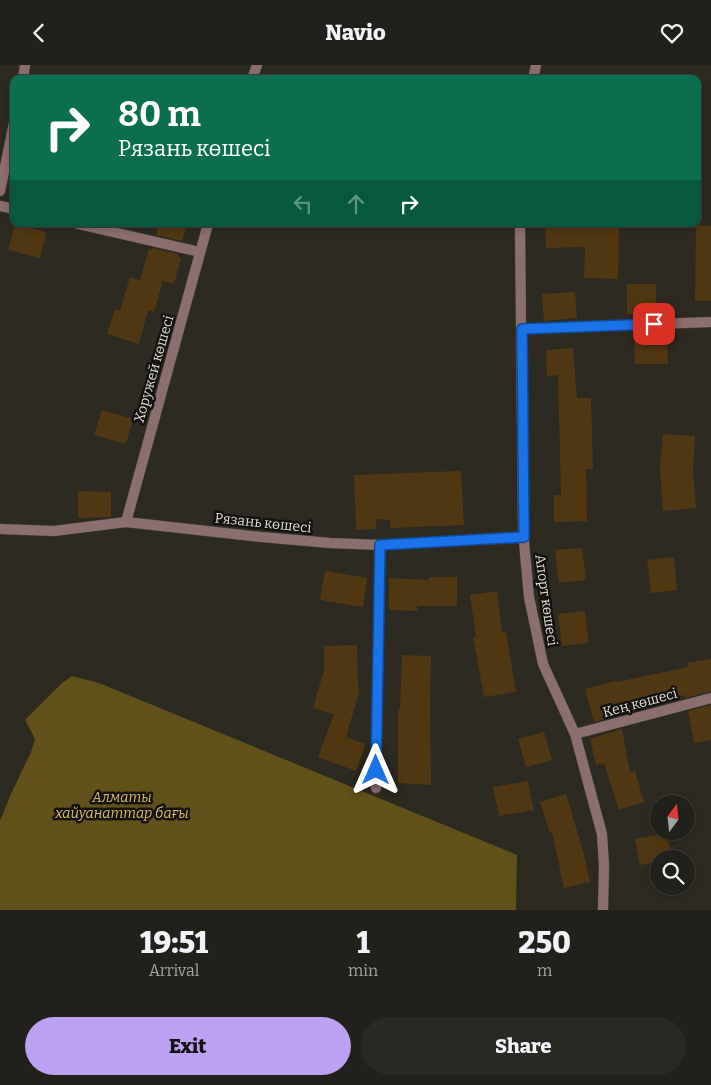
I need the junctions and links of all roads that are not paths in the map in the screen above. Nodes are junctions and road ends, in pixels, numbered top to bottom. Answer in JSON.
{"nodes":[{"id":1,"x":10,"y":142,"type":"edge"},
{"id":2,"x":0,"y":191,"type":"edge"},
{"id":3,"x":91,"y":227,"type":"edge"},
{"id":4,"x":207,"y":227,"type":"edge"},
{"id":5,"x":520,"y":227,"type":"edge"},
{"id":6,"x":200,"y":252,"type":"junction"},
{"id":7,"x":711,"y":322,"type":"edge"},
{"id":8,"x":522,"y":329,"type":"junction"},
{"id":9,"x":126,"y":521,"type":"junction"},
{"id":10,"x":0,"y":529,"type":"edge"},
{"id":11,"x":524,"y":537,"type":"junction"},
{"id":12,"x":380,"y":545,"type":"junction"},
{"id":13,"x":711,"y":698,"type":"edge"},
{"id":14,"x":575,"y":734,"type":"junction"},
{"id":15,"x":376,"y":788,"type":"dead end"},
{"id":16,"x":603,"y":910,"type":"edge"}],
"edges":[{"from":1,"to":2,"type":"street"},
{"from":3,"to":6,"type":"street"},
{"from":4,"to":6,"type":"street","name":"Хоружей көшесі"},
{"from":5,"to":8,"type":"street","name":"Апорт көшесі"},
{"from":6,"to":9,"type":"street","name":"Хоружей көшесі"},
{"from":7,"to":8,"type":"street"},
{"from":8,"to":11,"type":"street","name":"Апорт көшесі"},
{"from":9,"to":10,"type":"street","name":"Рязань көшесі"},
{"from":9,"to":12,"type":"street","name":"Рязань көшесі"},
{"from":11,"to":12,"type":"street","name":"Рязань көшесі"},
{"from":11,"to":14,"type":"street","name":"Апорт көшесі"},
{"from":12,"to":15,"type":"street"},
{"from":13,"to":14,"type":"street","name":"Кең көшесі"},
{"from":14,"to":16,"type":"street","name":"Апорт көшесі"}]}
